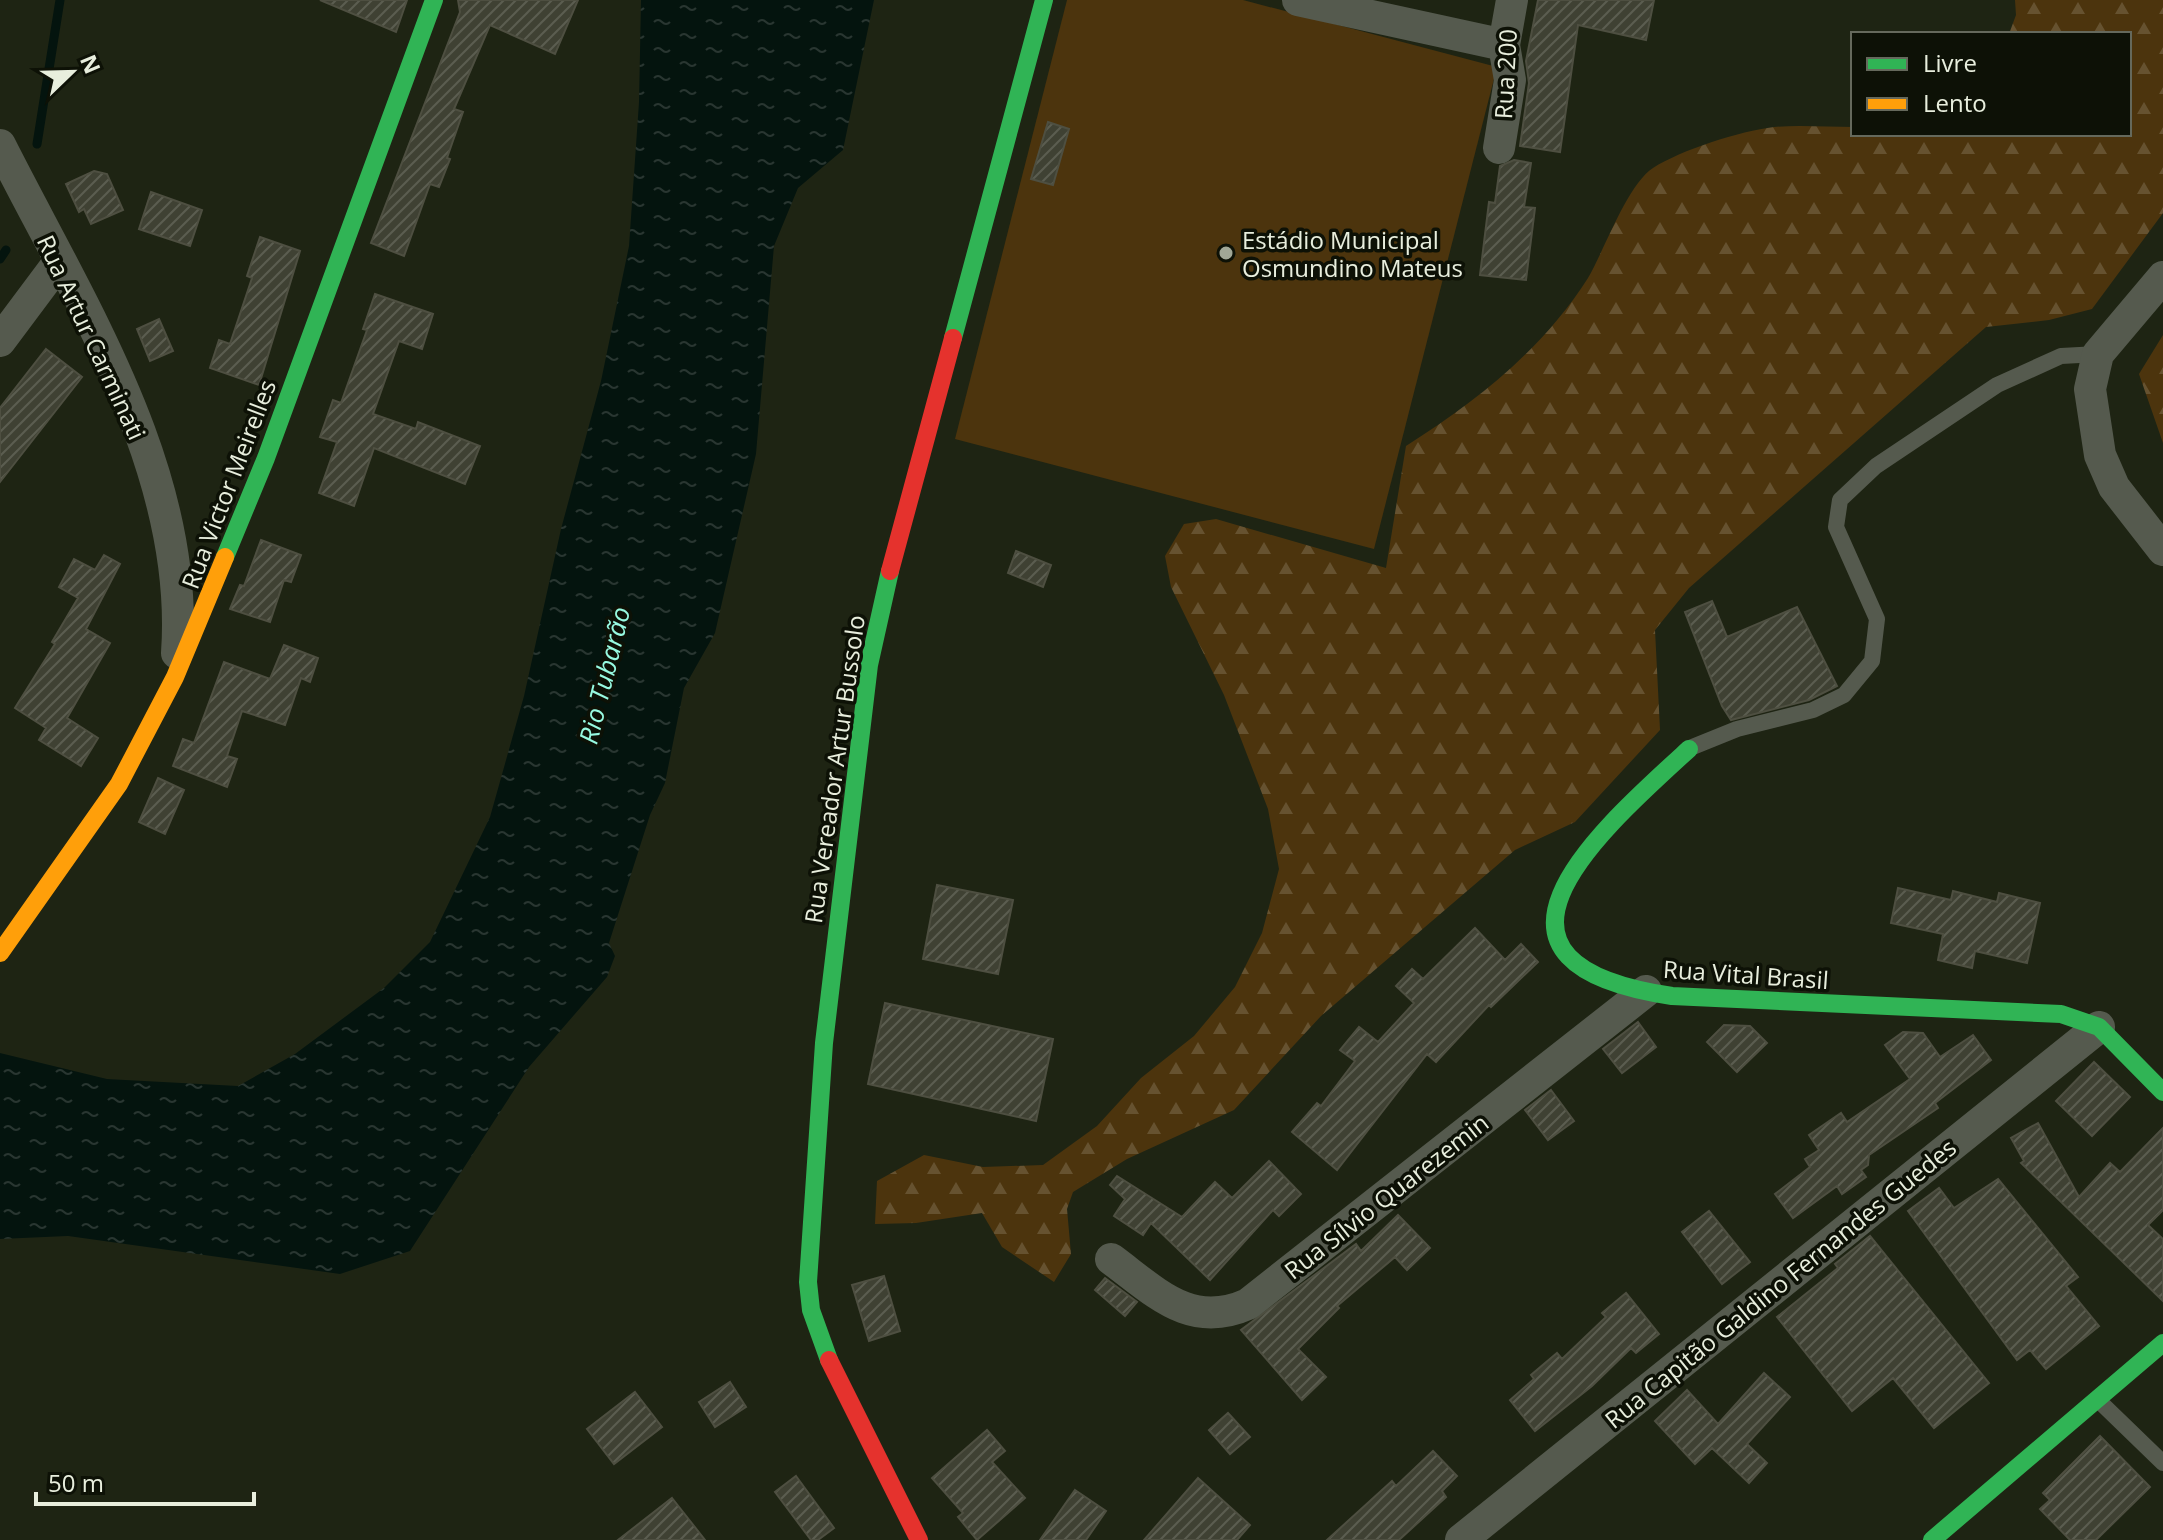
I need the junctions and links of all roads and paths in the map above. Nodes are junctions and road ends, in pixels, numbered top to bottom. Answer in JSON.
{"nodes":[{"id":1,"x":434,"y":0,"type":"edge"},
{"id":2,"x":1044,"y":0,"type":"edge"},
{"id":3,"x":1298,"y":0,"type":"edge"},
{"id":4,"x":1512,"y":0,"type":"edge"},
{"id":5,"x":1504,"y":45,"type":"junction"},
{"id":6,"x":0,"y":145,"type":"edge"},
{"id":7,"x":1499,"y":148,"type":"dead end"},
{"id":8,"x":59,"y":262,"type":"junction"},
{"id":9,"x":2163,"y":277,"type":"edge"},
{"id":10,"x":0,"y":341,"type":"edge"},
{"id":11,"x":2098,"y":354,"type":"junction"},
{"id":12,"x":2163,"y":550,"type":"edge"},
{"id":13,"x":175,"y":677,"type":"junction"},
{"id":14,"x":1689,"y":749,"type":"joint"},
{"id":15,"x":0,"y":953,"type":"edge"},
{"id":16,"x":1646,"y":991,"type":"junction"},
{"id":17,"x":2099,"y":1027,"type":"junction"},
{"id":18,"x":2163,"y":1092,"type":"edge"},
{"id":19,"x":1111,"y":1259,"type":"dead end"},
{"id":20,"x":2163,"y":1343,"type":"edge"},
{"id":21,"x":2097,"y":1399,"type":"junction"},
{"id":22,"x":2163,"y":1463,"type":"edge"},
{"id":23,"x":919,"y":1540,"type":"edge"},
{"id":24,"x":1461,"y":1540,"type":"edge"},
{"id":25,"x":1932,"y":1540,"type":"edge"}],
"edges":[{"from":1,"to":13,"type":"street","name":"Rua Victor Meirelles"},
{"from":2,"to":23,"type":"street","name":"Rua Vereador Artur Bussolo"},
{"from":3,"to":5,"type":"street"},
{"from":4,"to":5,"type":"street","name":"Rua 200"},
{"from":5,"to":7,"type":"street","name":"Rua 200"},
{"from":6,"to":8,"type":"street","name":"Rua Artur Carminati"},
{"from":8,"to":10,"type":"street"},
{"from":8,"to":13,"type":"street","name":"Rua Artur Carminati"},
{"from":9,"to":11,"type":"street"},
{"from":11,"to":12,"type":"street"},
{"from":11,"to":14,"type":"lane"},
{"from":13,"to":15,"type":"street","name":"Rua Victor Meirelles"},
{"from":14,"to":16,"type":"street","name":"Rua Vital Brasil"},
{"from":16,"to":17,"type":"street","name":"Rua Vital Brasil"},
{"from":16,"to":19,"type":"street","name":"Rua Sílvio Quarezemin"},
{"from":17,"to":18,"type":"street","name":"Rua Vital Brasil"},
{"from":17,"to":24,"type":"street","name":"Rua Capitão Galdino Fernandes Guedes"},
{"from":20,"to":21,"type":"street"},
{"from":21,"to":22,"type":"lane"},
{"from":21,"to":25,"type":"street"}]}
